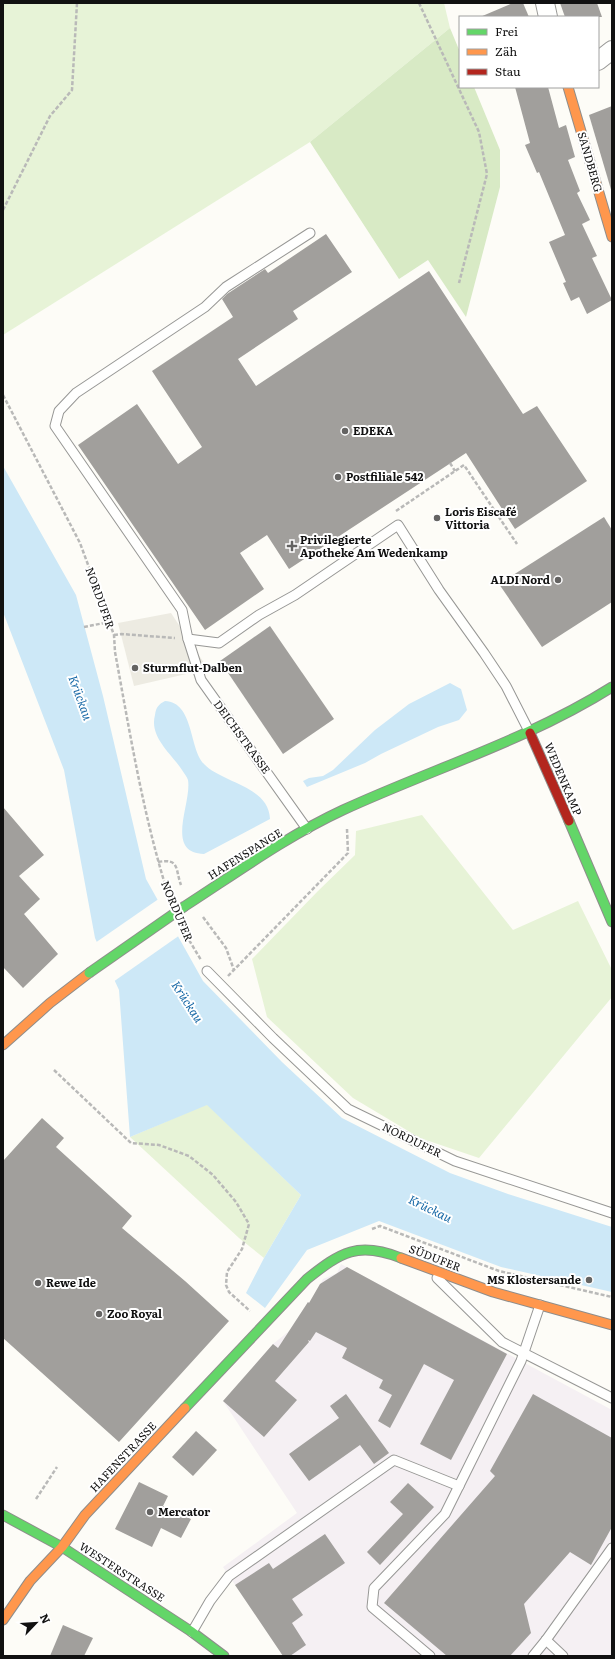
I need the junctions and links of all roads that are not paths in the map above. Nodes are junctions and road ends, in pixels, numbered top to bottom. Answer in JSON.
{"nodes":[{"id":1,"x":544,"y":3,"type":"edge"},
{"id":2,"x":548,"y":16,"type":"edge"},
{"id":3,"x":612,"y":50,"type":"edge"},
{"id":4,"x":599,"y":60,"type":"edge"},
{"id":5,"x":568,"y":88,"type":"edge"},
{"id":6,"x":310,"y":233,"type":"dead end"},
{"id":7,"x":612,"y":238,"type":"edge"},
{"id":8,"x":188,"y":639,"type":"junction"},
{"id":9,"x":612,"y":687,"type":"edge"},
{"id":10,"x":530,"y":733,"type":"junction"},
{"id":11,"x":307,"y":829,"type":"junction"},
{"id":12,"x":612,"y":922,"type":"edge"},
{"id":13,"x":207,"y":971,"type":"road end"},
{"id":14,"x":3,"y":1044,"type":"edge"},
{"id":15,"x":612,"y":1213,"type":"edge"},
{"id":16,"x":426,"y":1267,"type":"junction"},
{"id":17,"x":540,"y":1305,"type":"junction"},
{"id":18,"x":271,"y":1318,"type":"joint"},
{"id":19,"x":612,"y":1325,"type":"edge"},
{"id":20,"x":524,"y":1353,"type":"junction"},
{"id":21,"x":612,"y":1398,"type":"edge"},
{"id":22,"x":459,"y":1486,"type":"junction"},
{"id":23,"x":3,"y":1515,"type":"edge"},
{"id":24,"x":62,"y":1547,"type":"junction"},
{"id":25,"x":612,"y":1548,"type":"edge"},
{"id":26,"x":3,"y":1620,"type":"edge"},
{"id":27,"x":192,"y":1632,"type":"junction"},
{"id":28,"x":546,"y":1640,"type":"junction"},
{"id":29,"x":224,"y":1656,"type":"edge"},
{"id":30,"x":430,"y":1656,"type":"edge"},
{"id":31,"x":533,"y":1656,"type":"edge"},
{"id":32,"x":563,"y":1656,"type":"edge"}],
"edges":[{"from":1,"to":2,"type":"street"},
{"from":3,"to":4,"type":"street"},
{"from":5,"to":7,"type":"street","name":"SANDBERG"},
{"from":6,"to":8,"type":"lane","name":"DEICHSTRASSE"},
{"from":8,"to":10,"type":"lane"},
{"from":8,"to":11,"type":"lane","name":"DEICHSTRASSE"},
{"from":9,"to":10,"type":"street"},
{"from":10,"to":11,"type":"street","name":"HAFENSPANGE"},
{"from":10,"to":12,"type":"street","name":"WEDENKAMP"},
{"from":11,"to":14,"type":"street","name":"HAFENSPANGE","bridge":true},
{"from":13,"to":15,"type":"lane","name":"NORDUFER"},
{"from":16,"to":17,"type":"street","name":"SÜDUFER"},
{"from":16,"to":18,"type":"street","name":"SÜDUFER"},
{"from":16,"to":20,"type":"lane"},
{"from":17,"to":19,"type":"street","name":"SÜDUFER"},
{"from":17,"to":20,"type":"lane"},
{"from":18,"to":24,"type":"street","name":"HAFENSTRASSE"},
{"from":20,"to":21,"type":"lane"},
{"from":20,"to":22,"type":"lane"},
{"from":22,"to":27,"type":"lane"},
{"from":22,"to":30,"type":"lane"},
{"from":23,"to":24,"type":"street","name":"WESTERSTRASSE"},
{"from":24,"to":26,"type":"street","name":"HAFENSTRASSE"},
{"from":24,"to":27,"type":"street","name":"WESTERSTRASSE"},
{"from":25,"to":28,"type":"lane"},
{"from":27,"to":29,"type":"street","name":"WESTERSTRASSE"},
{"from":28,"to":31,"type":"lane"},
{"from":28,"to":32,"type":"lane"}]}
